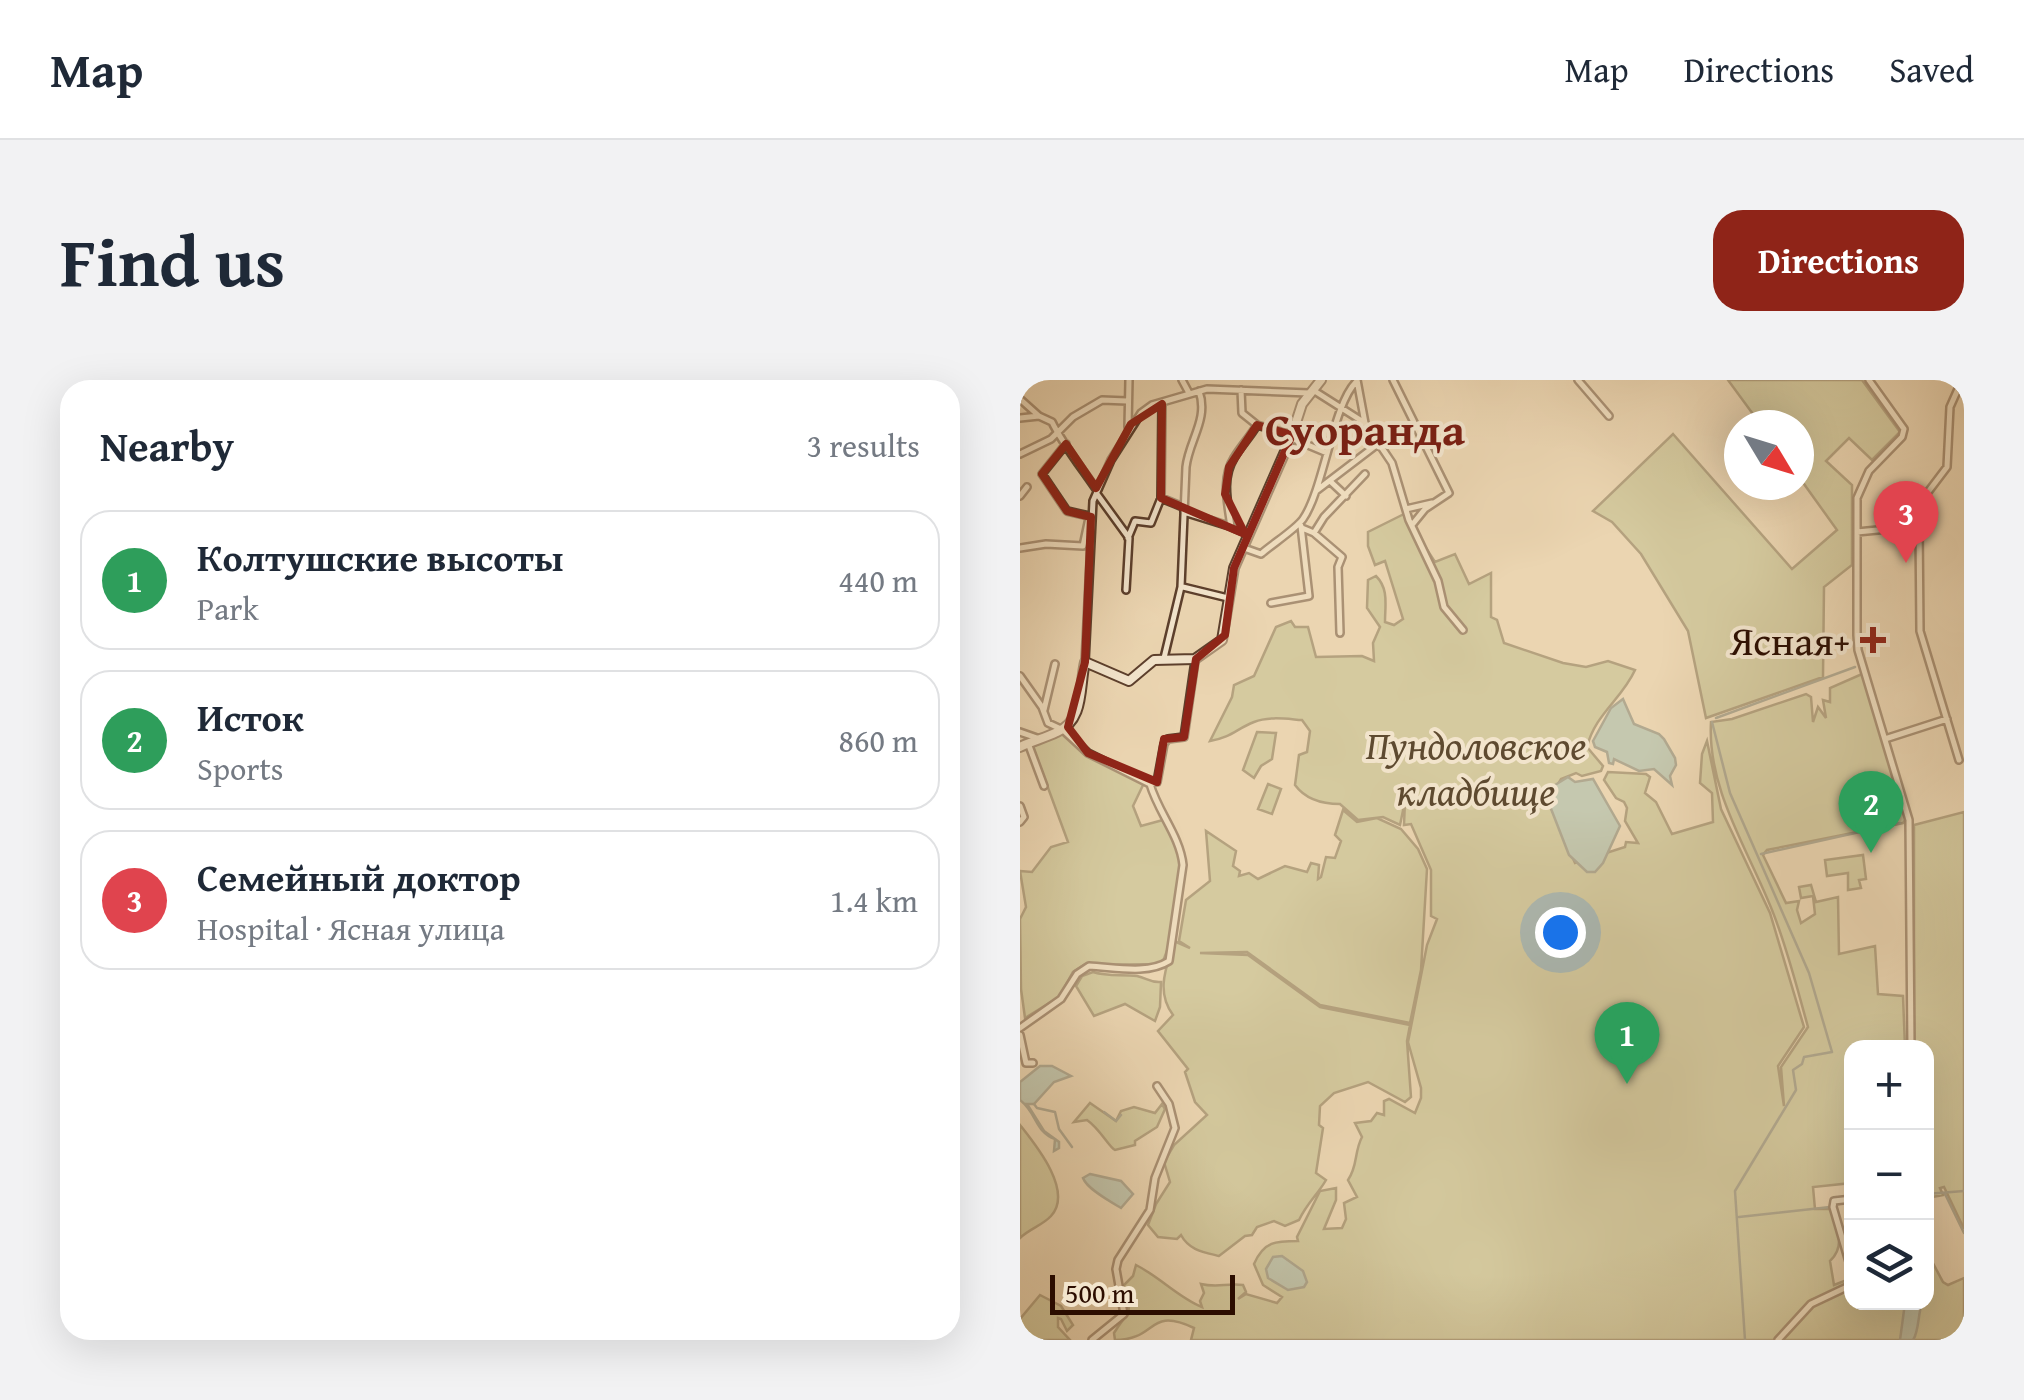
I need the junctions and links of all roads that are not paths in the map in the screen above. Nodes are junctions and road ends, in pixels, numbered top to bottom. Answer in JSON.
{"nodes":[{"id":1,"x":1129,"y":380,"type":"edge"},
{"id":2,"x":1182,"y":380,"type":"edge"},
{"id":3,"x":1321,"y":380,"type":"edge"},
{"id":4,"x":1393,"y":380,"type":"edge"},
{"id":5,"x":1578,"y":380,"type":"edge"},
{"id":6,"x":1869,"y":380,"type":"edge"},
{"id":7,"x":1962,"y":380,"type":"edge"},
{"id":8,"x":1357,"y":381,"type":"edge"},
{"id":9,"x":1241,"y":390,"type":"junction"},
{"id":10,"x":1200,"y":391,"type":"junction"},
{"id":11,"x":1311,"y":391,"type":"junction"},
{"id":12,"x":1189,"y":393,"type":"junction"},
{"id":13,"x":1020,"y":399,"type":"edge"},
{"id":14,"x":1127,"y":402,"type":"junction"},
{"id":15,"x":1162,"y":404,"type":"junction"},
{"id":16,"x":1341,"y":411,"type":"junction"},
{"id":17,"x":1039,"y":416,"type":"junction"},
{"id":18,"x":1608,"y":416,"type":"dead end"},
{"id":19,"x":1020,"y":418,"type":"edge"},
{"id":20,"x":1365,"y":424,"type":"junction"},
{"id":21,"x":1256,"y":425,"type":"junction"},
{"id":22,"x":1128,"y":428,"type":"junction"},
{"id":23,"x":1056,"y":434,"type":"junction"},
{"id":24,"x":1291,"y":436,"type":"junction"},
{"id":25,"x":1379,"y":443,"type":"junction"},
{"id":26,"x":1066,"y":444,"type":"junction"},
{"id":27,"x":1327,"y":453,"type":"junction"},
{"id":28,"x":1020,"y":454,"type":"edge"},
{"id":29,"x":1365,"y":474,"type":"dead end"},
{"id":30,"x":1330,"y":481,"type":"junction"},
{"id":31,"x":1027,"y":487,"type":"dead end"},
{"id":32,"x":1096,"y":491,"type":"junction"},
{"id":33,"x":1316,"y":491,"type":"junction"},
{"id":34,"x":1020,"y":496,"type":"edge"},
{"id":35,"x":1346,"y":496,"type":"junction"},
{"id":36,"x":1161,"y":498,"type":"junction"},
{"id":37,"x":1433,"y":503,"type":"junction"},
{"id":38,"x":1406,"y":509,"type":"junction"},
{"id":39,"x":1184,"y":510,"type":"junction"},
{"id":40,"x":1090,"y":514,"type":"junction"},
{"id":41,"x":1300,"y":525,"type":"junction"},
{"id":42,"x":1412,"y":525,"type":"junction"},
{"id":43,"x":1231,"y":526,"type":"junction"},
{"id":44,"x":1919,"y":526,"type":"junction"},
{"id":45,"x":1856,"y":532,"type":"junction"},
{"id":46,"x":1314,"y":533,"type":"junction"},
{"id":47,"x":1250,"y":534,"type":"junction"},
{"id":48,"x":1128,"y":538,"type":"junction"},
{"id":49,"x":1020,"y":548,"type":"edge"},
{"id":50,"x":1244,"y":548,"type":"junction"},
{"id":51,"x":1182,"y":587,"type":"junction"},
{"id":52,"x":1126,"y":590,"type":"dead end"},
{"id":53,"x":1228,"y":598,"type":"junction"},
{"id":54,"x":1272,"y":603,"type":"dead end"},
{"id":55,"x":1463,"y":630,"type":"dead end"},
{"id":56,"x":1340,"y":634,"type":"dead end"},
{"id":57,"x":1164,"y":658,"type":"junction"},
{"id":58,"x":1195,"y":659,"type":"junction"},
{"id":59,"x":1085,"y":662,"type":"junction"},
{"id":60,"x":1055,"y":664,"type":"dead end"},
{"id":61,"x":1020,"y":676,"type":"edge"},
{"id":62,"x":1044,"y":713,"type":"junction"},
{"id":63,"x":1947,"y":719,"type":"junction"},
{"id":64,"x":1064,"y":730,"type":"junction"},
{"id":65,"x":1020,"y":732,"type":"edge"},
{"id":66,"x":1040,"y":739,"type":"junction"},
{"id":67,"x":1885,"y":739,"type":"junction"},
{"id":68,"x":1024,"y":745,"type":"edge"},
{"id":69,"x":1959,"y":760,"type":"dead end"},
{"id":70,"x":1150,"y":784,"type":"junction"},
{"id":71,"x":1044,"y":786,"type":"dead end"},
{"id":72,"x":1020,"y":806,"type":"edge"},
{"id":73,"x":1020,"y":822,"type":"edge"},
{"id":74,"x":1020,"y":1031,"type":"edge"},
{"id":75,"x":1911,"y":1040,"type":"edge"},
{"id":76,"x":1033,"y":1063,"type":"dead end"},
{"id":77,"x":1157,"y":1086,"type":"dead end"},
{"id":78,"x":1844,"y":1200,"type":"edge"},
{"id":79,"x":1844,"y":1246,"type":"edge"},
{"id":80,"x":1844,"y":1288,"type":"edge"},
{"id":81,"x":1092,"y":1340,"type":"edge"},
{"id":82,"x":1778,"y":1340,"type":"edge"}],
"edges":[{"from":1,"to":14,"type":"street"},
{"from":2,"to":12,"type":"street"},
{"from":3,"to":11,"type":"street"},
{"from":4,"to":37,"type":"street"},
{"from":5,"to":18,"type":"street"},
{"from":6,"to":45,"type":"street"},
{"from":7,"to":44,"type":"street"},
{"from":8,"to":16,"type":"street"},
{"from":8,"to":20,"type":"street"},
{"from":9,"to":10,"type":"street"},
{"from":9,"to":11,"type":"street"},
{"from":9,"to":21,"type":"street"},
{"from":10,"to":12,"type":"street"},
{"from":10,"to":39,"type":"street"},
{"from":11,"to":16,"type":"street"},
{"from":11,"to":24,"type":"street"},
{"from":12,"to":15,"type":"street"},
{"from":13,"to":17,"type":"street"},
{"from":14,"to":22,"type":"street"},
{"from":14,"to":23,"type":"street"},
{"from":15,"to":22,"type":"street"},
{"from":15,"to":36,"type":"street"},
{"from":16,"to":20,"type":"street"},
{"from":16,"to":27,"type":"street"},
{"from":17,"to":19,"type":"street"},
{"from":17,"to":23,"type":"street"},
{"from":20,"to":25,"type":"street"},
{"from":21,"to":24,"type":"street"},
{"from":21,"to":43,"type":"street"},
{"from":22,"to":32,"type":"street"},
{"from":23,"to":26,"type":"street"},
{"from":23,"to":28,"type":"street"},
{"from":24,"to":27,"type":"street"},
{"from":24,"to":47,"type":"street"},
{"from":25,"to":30,"type":"street"},
{"from":25,"to":38,"type":"street"},
{"from":26,"to":32,"type":"street"},
{"from":26,"to":40,"type":"street"},
{"from":27,"to":33,"type":"street"},
{"from":29,"to":35,"type":"street"},
{"from":30,"to":33,"type":"street"},
{"from":30,"to":35,"type":"street"},
{"from":31,"to":34,"type":"street"},
{"from":32,"to":40,"type":"street"},
{"from":32,"to":48,"type":"street"},
{"from":33,"to":41,"type":"street"},
{"from":35,"to":46,"type":"street"},
{"from":36,"to":39,"type":"street"},
{"from":36,"to":48,"type":"street"},
{"from":37,"to":38,"type":"street"},
{"from":37,"to":42,"type":"street"},
{"from":38,"to":42,"type":"street"},
{"from":39,"to":43,"type":"street"},
{"from":39,"to":51,"type":"street"},
{"from":40,"to":49,"type":"street"},
{"from":40,"to":59,"type":"street"},
{"from":41,"to":46,"type":"street"},
{"from":41,"to":50,"type":"street"},
{"from":41,"to":54,"type":"street"},
{"from":42,"to":55,"type":"street"},
{"from":43,"to":47,"type":"street"},
{"from":44,"to":45,"type":"street"},
{"from":44,"to":63,"type":"street"},
{"from":45,"to":67,"type":"street"},
{"from":46,"to":56,"type":"street"},
{"from":47,"to":50,"type":"street"},
{"from":48,"to":52,"type":"street"},
{"from":50,"to":53,"type":"street"},
{"from":51,"to":53,"type":"street"},
{"from":51,"to":57,"type":"street"},
{"from":53,"to":58,"type":"street"},
{"from":57,"to":58,"type":"street"},
{"from":57,"to":59,"type":"street"},
{"from":58,"to":70,"type":"street"},
{"from":59,"to":64,"type":"street"},
{"from":60,"to":62,"type":"street"},
{"from":61,"to":62,"type":"street"},
{"from":62,"to":64,"type":"street"},
{"from":63,"to":67,"type":"street"},
{"from":63,"to":69,"type":"street"},
{"from":64,"to":66,"type":"street"},
{"from":64,"to":70,"type":"street"},
{"from":65,"to":66,"type":"street"},
{"from":66,"to":68,"type":"street"},
{"from":67,"to":75,"type":"street"},
{"from":68,"to":71,"type":"street"},
{"from":70,"to":74,"type":"street"},
{"from":72,"to":73,"type":"street"},
{"from":74,"to":76,"type":"street"},
{"from":77,"to":81,"type":"street"},
{"from":78,"to":79,"type":"street"},
{"from":80,"to":82,"type":"street"}]}
